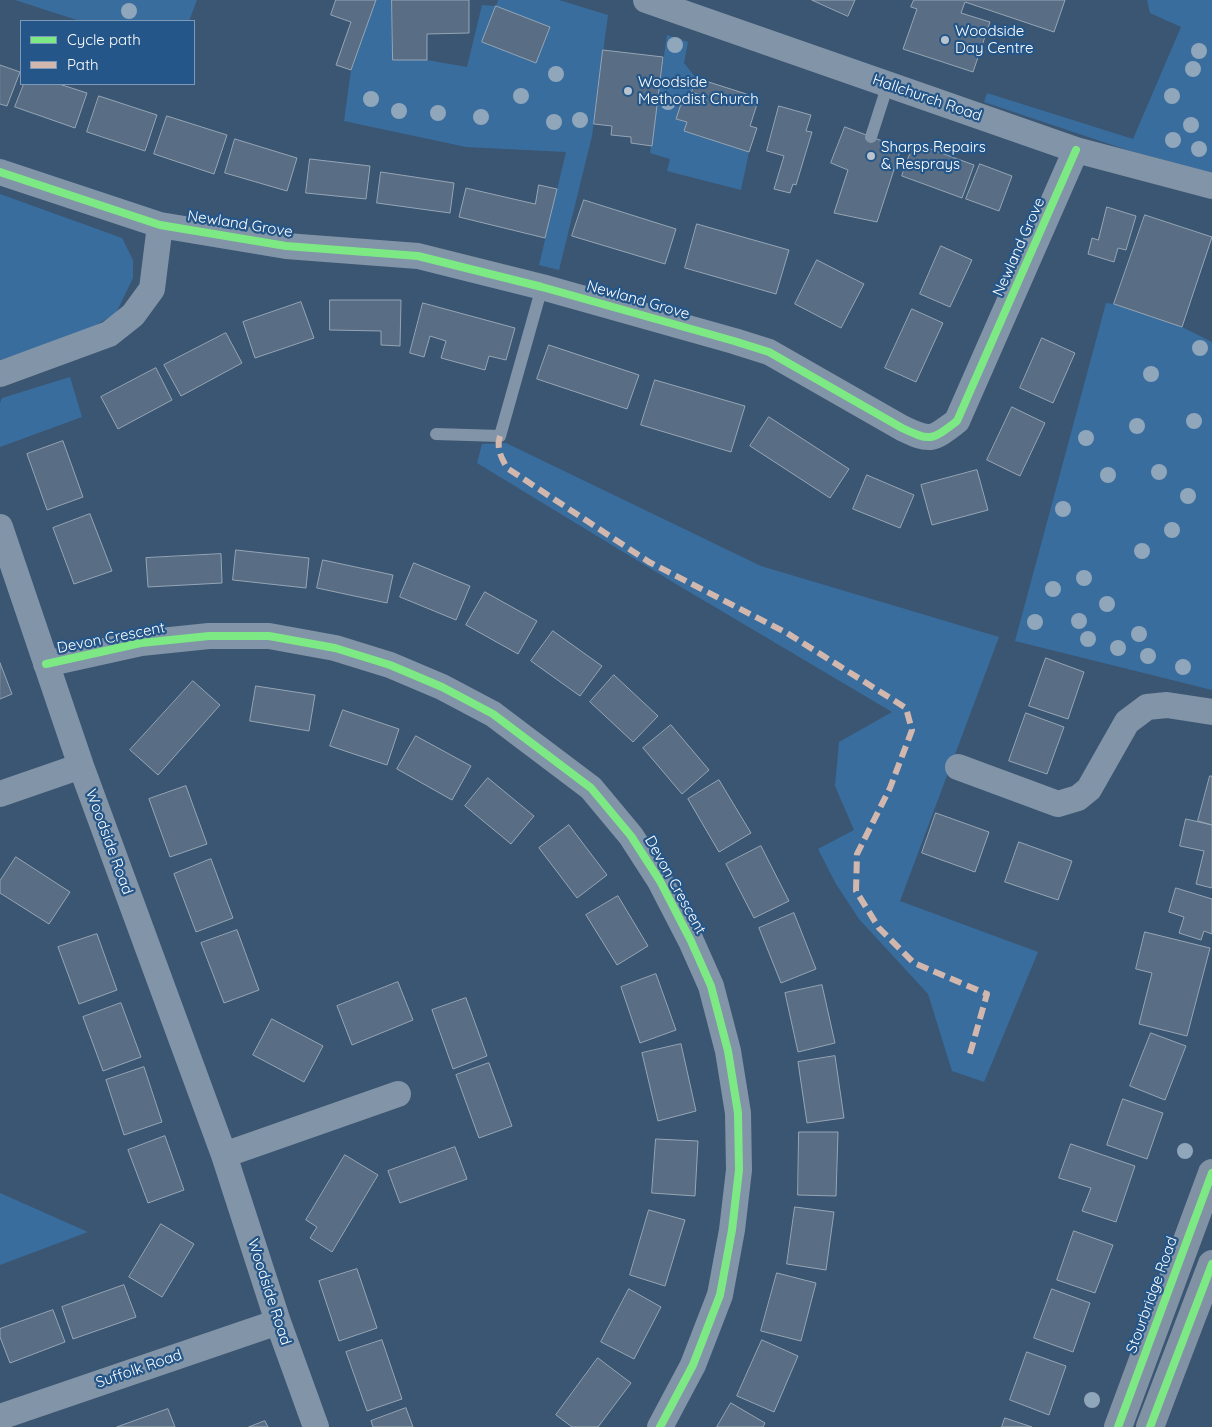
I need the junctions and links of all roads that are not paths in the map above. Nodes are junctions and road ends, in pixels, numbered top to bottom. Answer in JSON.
{"nodes":[{"id":1,"x":646,"y":0,"type":"edge"},
{"id":2,"x":888,"y":84,"type":"junction"},
{"id":3,"x":871,"y":137,"type":"dead end"},
{"id":4,"x":1076,"y":150,"type":"junction"},
{"id":5,"x":0,"y":172,"type":"edge"},
{"id":6,"x":1212,"y":186,"type":"edge"},
{"id":7,"x":160,"y":225,"type":"junction"},
{"id":8,"x":542,"y":287,"type":"junction"},
{"id":9,"x":0,"y":374,"type":"edge"},
{"id":10,"x":436,"y":434,"type":"dead end"},
{"id":11,"x":0,"y":527,"type":"edge"},
{"id":12,"x":46,"y":664,"type":"junction"},
{"id":13,"x":1212,"y":712,"type":"edge"},
{"id":14,"x":81,"y":766,"type":"junction"},
{"id":15,"x":958,"y":767,"type":"dead end"},
{"id":16,"x":0,"y":794,"type":"edge"},
{"id":17,"x":398,"y":1094,"type":"dead end"},
{"id":18,"x":224,"y":1155,"type":"junction"},
{"id":19,"x":1212,"y":1173,"type":"edge"},
{"id":20,"x":1212,"y":1264,"type":"edge"},
{"id":21,"x":278,"y":1322,"type":"junction"},
{"id":22,"x":0,"y":1417,"type":"edge"},
{"id":23,"x":316,"y":1427,"type":"edge"},
{"id":24,"x":660,"y":1427,"type":"edge"},
{"id":25,"x":1118,"y":1427,"type":"edge"},
{"id":26,"x":1150,"y":1427,"type":"edge"}],
"edges":[{"from":1,"to":2,"type":"street","name":"Hallchurch Road"},
{"from":2,"to":3,"type":"lane"},
{"from":2,"to":4,"type":"street","name":"Hallchurch Road"},
{"from":4,"to":6,"type":"street","name":"Hallchurch Road"},
{"from":4,"to":8,"type":"street","name":"Newland Grove"},
{"from":5,"to":7,"type":"street","name":"Newland Grove"},
{"from":7,"to":8,"type":"street","name":"Newland Grove"},
{"from":7,"to":9,"type":"street"},
{"from":8,"to":10,"type":"lane"},
{"from":11,"to":12,"type":"street","name":"Woodside Road"},
{"from":12,"to":14,"type":"street","name":"Woodside Road"},
{"from":12,"to":24,"type":"street","name":"Devon Crescent"},
{"from":13,"to":15,"type":"street"},
{"from":14,"to":16,"type":"street"},
{"from":14,"to":18,"type":"street","name":"Woodside Road"},
{"from":17,"to":18,"type":"street"},
{"from":18,"to":21,"type":"street","name":"Woodside Road"},
{"from":19,"to":25,"type":"highway","name":"Stourbridge Road"},
{"from":20,"to":26,"type":"highway"},
{"from":21,"to":22,"type":"street","name":"Suffolk Road"},
{"from":21,"to":23,"type":"street","name":"Woodside Road"}]}
